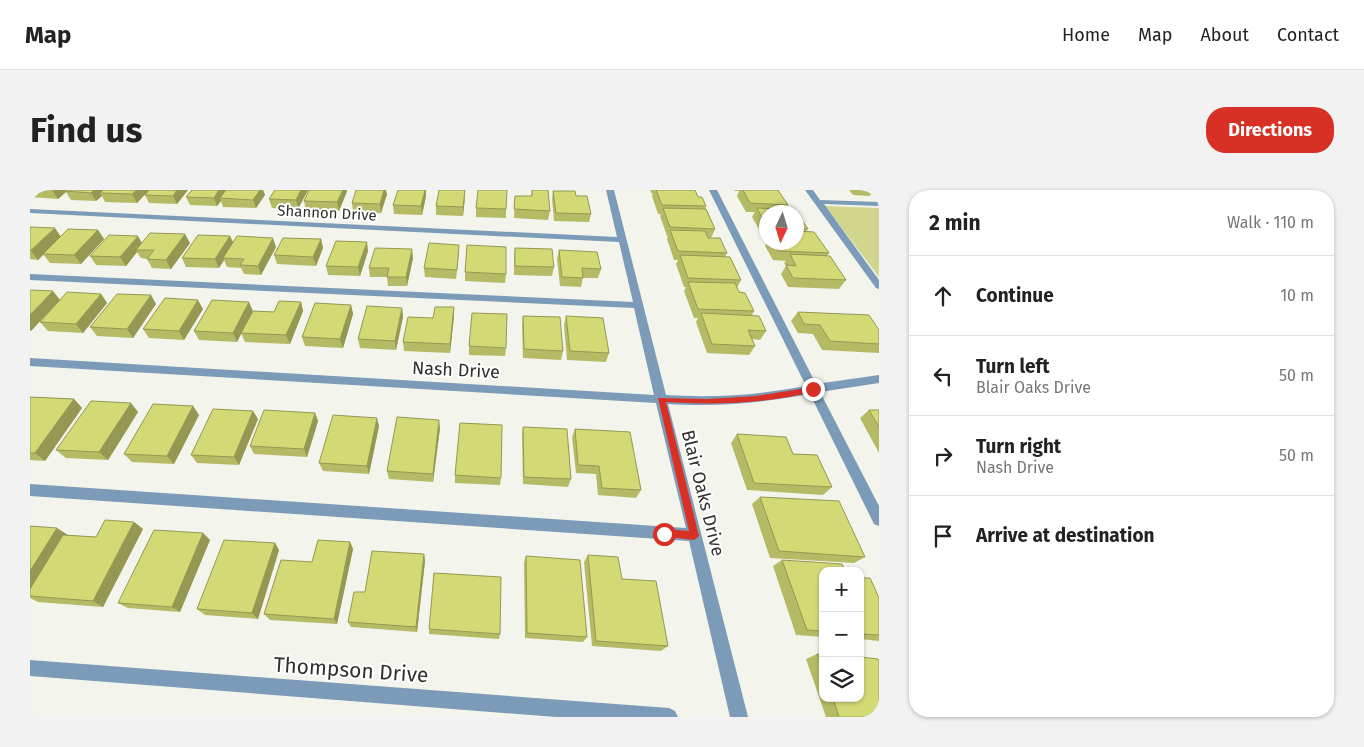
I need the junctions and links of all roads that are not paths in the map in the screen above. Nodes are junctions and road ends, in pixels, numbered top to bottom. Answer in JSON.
{"nodes":[{"id":1,"x":610,"y":190,"type":"edge"},
{"id":2,"x":713,"y":190,"type":"edge"},
{"id":3,"x":809,"y":190,"type":"edge"},
{"id":4,"x":818,"y":202,"type":"junction"},
{"id":5,"x":879,"y":204,"type":"edge"},
{"id":6,"x":30,"y":211,"type":"edge"},
{"id":7,"x":622,"y":240,"type":"junction"},
{"id":8,"x":30,"y":277,"type":"edge"},
{"id":9,"x":879,"y":286,"type":"edge"},
{"id":10,"x":638,"y":305,"type":"junction"},
{"id":11,"x":30,"y":362,"type":"edge"},
{"id":12,"x":879,"y":379,"type":"edge"},
{"id":13,"x":813,"y":389,"type":"junction"},
{"id":14,"x":661,"y":400,"type":"junction"},
{"id":15,"x":30,"y":490,"type":"edge"},
{"id":16,"x":879,"y":520,"type":"edge"},
{"id":17,"x":694,"y":536,"type":"junction"},
{"id":18,"x":30,"y":668,"type":"edge"},
{"id":19,"x":670,"y":717,"type":"edge"},
{"id":20,"x":738,"y":717,"type":"edge"}],
"edges":[{"from":1,"to":7,"type":"street","name":"Blair Oaks Drive"},
{"from":2,"to":13,"type":"street"},
{"from":3,"to":4,"type":"street"},
{"from":4,"to":5,"type":"street"},
{"from":4,"to":9,"type":"street"},
{"from":6,"to":7,"type":"street","name":"Shannon Drive"},
{"from":7,"to":10,"type":"street","name":"Blair Oaks Drive"},
{"from":8,"to":10,"type":"street"},
{"from":10,"to":14,"type":"street","name":"Blair Oaks Drive"},
{"from":11,"to":14,"type":"street","name":"Nash Drive"},
{"from":12,"to":13,"type":"street","name":"Nash Drive"},
{"from":13,"to":14,"type":"street","name":"Nash Drive"},
{"from":13,"to":16,"type":"street"},
{"from":14,"to":17,"type":"street","name":"Blair Oaks Drive"},
{"from":15,"to":17,"type":"street"},
{"from":17,"to":20,"type":"street","name":"Blair Oaks Drive"},
{"from":18,"to":19,"type":"street","name":"Thompson Drive"}]}
